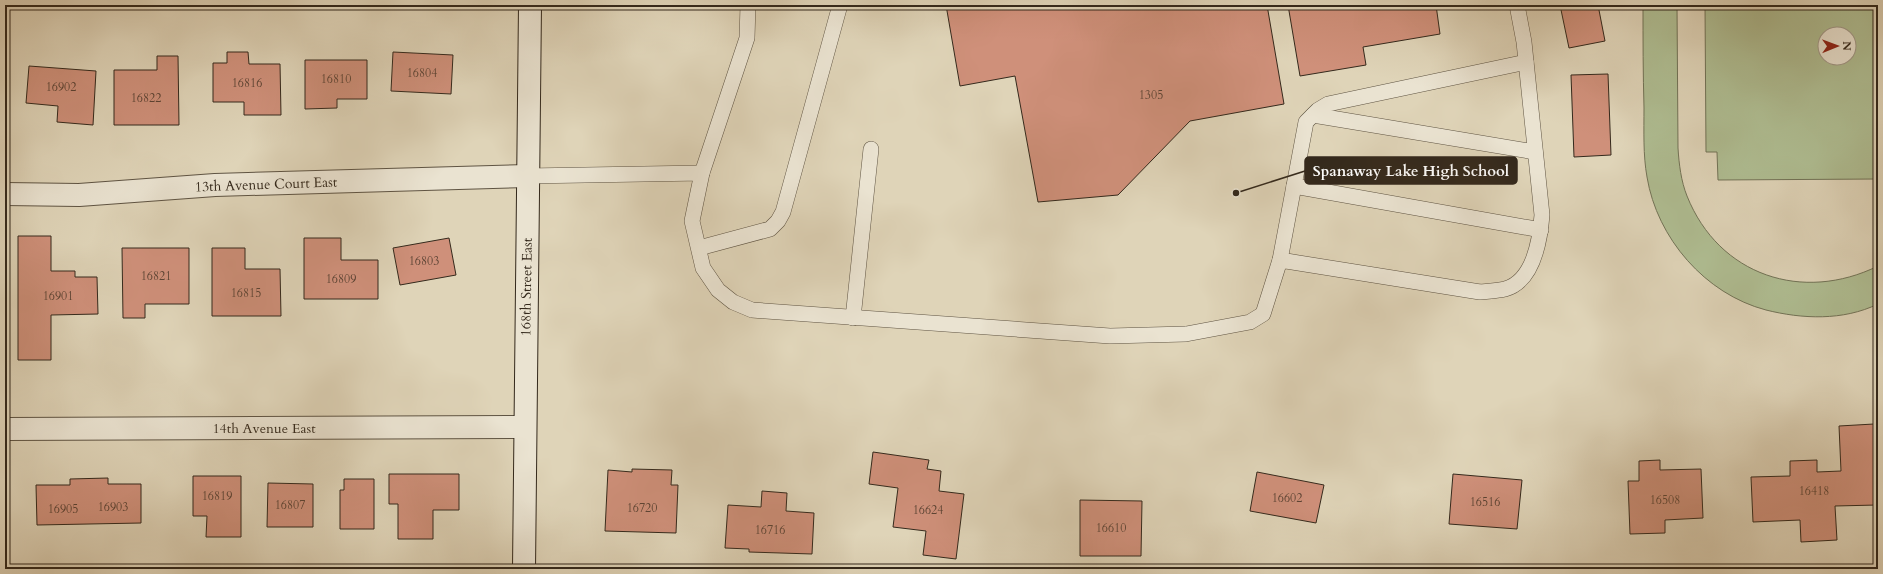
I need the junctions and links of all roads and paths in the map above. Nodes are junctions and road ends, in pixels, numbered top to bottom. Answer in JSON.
{"nodes":[{"id":1,"x":530,"y":5,"type":"edge"},
{"id":2,"x":748,"y":5,"type":"edge"},
{"id":3,"x":840,"y":5,"type":"edge"},
{"id":4,"x":1517,"y":5,"type":"edge"},
{"id":5,"x":1526,"y":62,"type":"junction"},
{"id":6,"x":1313,"y":115,"type":"junction"},
{"id":7,"x":871,"y":149,"type":"dead end"},
{"id":8,"x":1535,"y":152,"type":"junction"},
{"id":9,"x":702,"y":173,"type":"junction"},
{"id":10,"x":527,"y":176,"type":"junction"},
{"id":11,"x":1294,"y":186,"type":"junction"},
{"id":12,"x":5,"y":194,"type":"edge"},
{"id":13,"x":1541,"y":230,"type":"junction"},
{"id":14,"x":699,"y":248,"type":"junction"},
{"id":15,"x":1280,"y":260,"type":"junction"},
{"id":16,"x":853,"y":318,"type":"junction"},
{"id":17,"x":524,"y":427,"type":"junction"},
{"id":18,"x":5,"y":429,"type":"edge"},
{"id":19,"x":524,"y":569,"type":"edge"}],
"edges":[{"from":1,"to":10,"type":"street","name":"168th Street East"},
{"from":2,"to":9,"type":"lane"},
{"from":3,"to":14,"type":"lane"},
{"from":4,"to":5,"type":"lane"},
{"from":5,"to":6,"type":"lane"},
{"from":5,"to":8,"type":"lane"},
{"from":6,"to":8,"type":"lane"},
{"from":6,"to":11,"type":"lane"},
{"from":7,"to":16,"type":"lane"},
{"from":8,"to":13,"type":"lane"},
{"from":9,"to":10,"type":"lane"},
{"from":9,"to":14,"type":"lane"},
{"from":10,"to":12,"type":"street","name":"13th Avenue Court East"},
{"from":10,"to":17,"type":"street","name":"168th Street East"},
{"from":11,"to":13,"type":"lane"},
{"from":11,"to":15,"type":"lane"},
{"from":13,"to":15,"type":"lane"},
{"from":14,"to":16,"type":"lane"},
{"from":15,"to":16,"type":"lane"},
{"from":17,"to":18,"type":"street","name":"14th Avenue East"},
{"from":17,"to":19,"type":"street","name":"168th Street East"}]}
